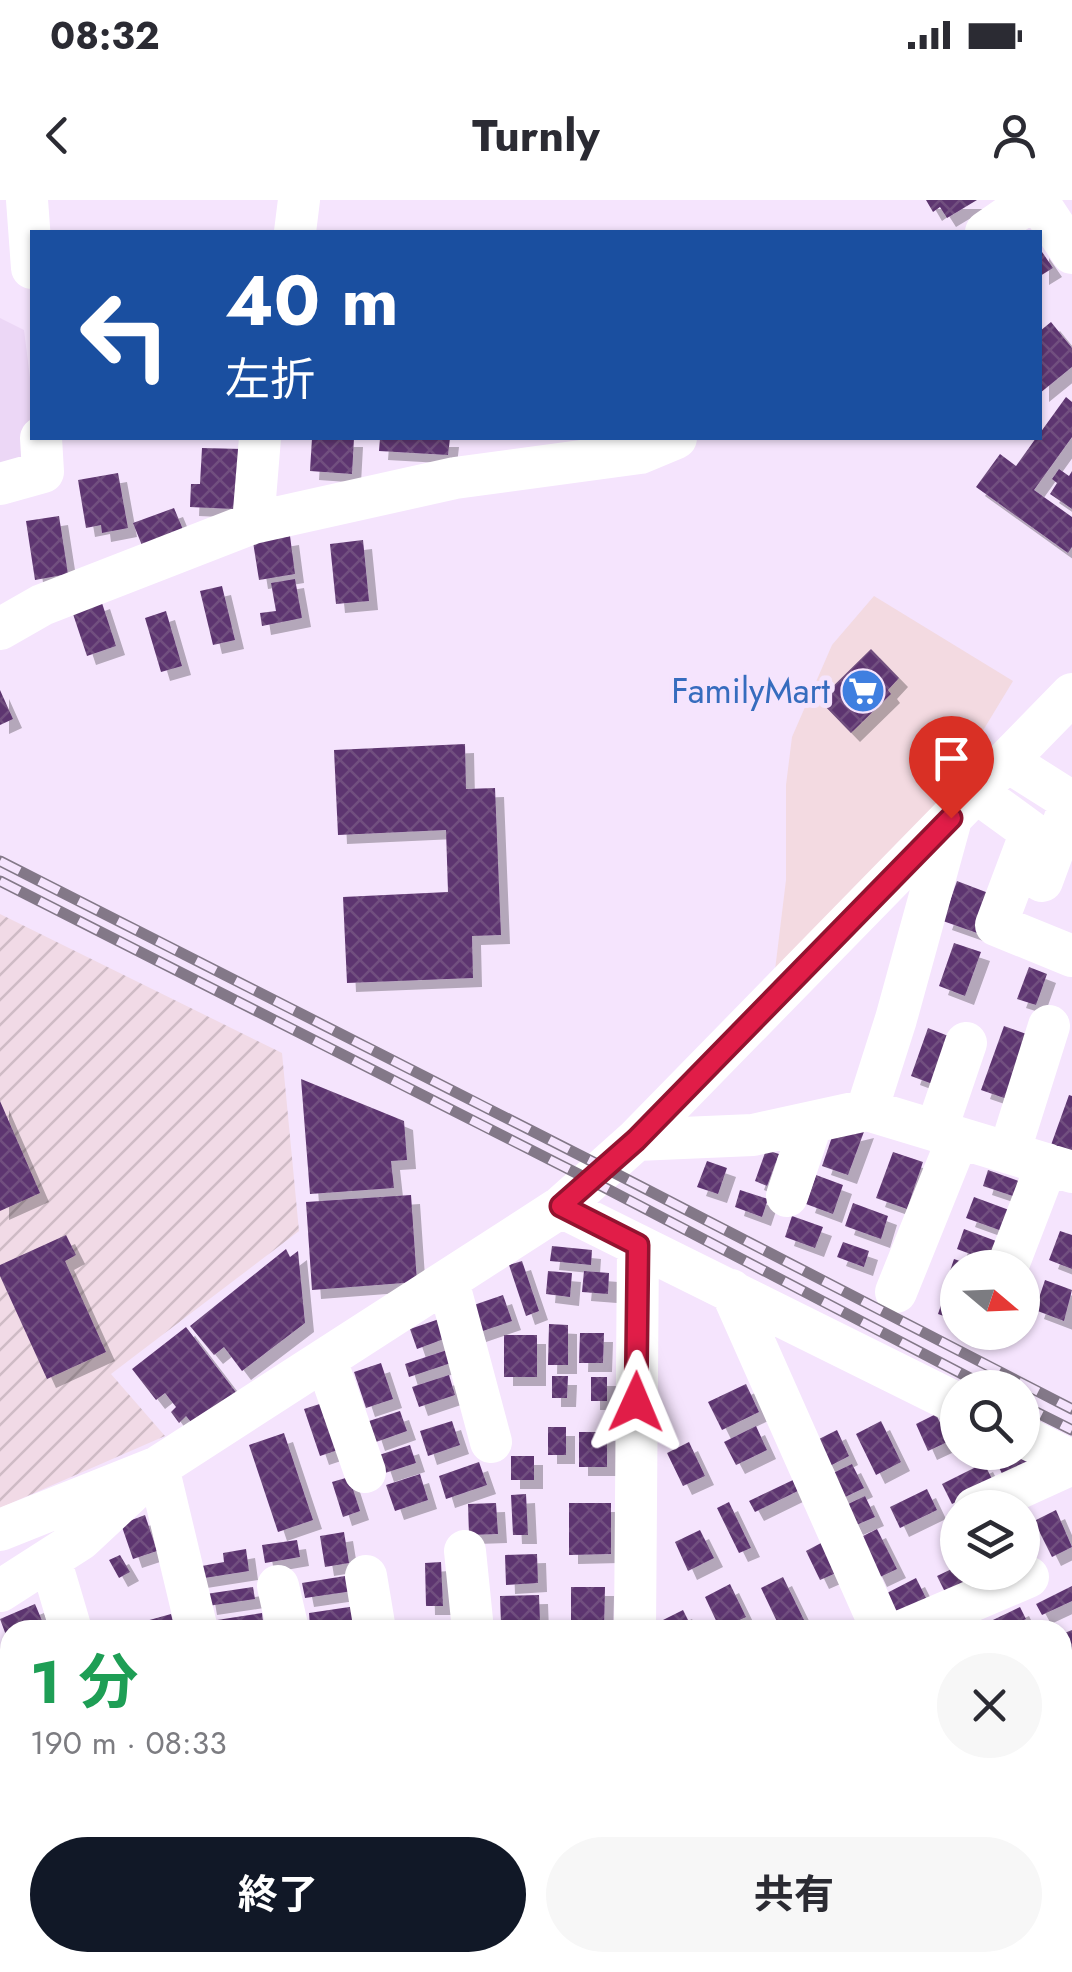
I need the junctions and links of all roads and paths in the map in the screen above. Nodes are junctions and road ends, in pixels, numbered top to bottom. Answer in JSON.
{"nodes":[{"id":1,"x":27,"y":200,"type":"edge"},
{"id":2,"x":299,"y":200,"type":"edge"},
{"id":3,"x":1034,"y":200,"type":"edge"},
{"id":4,"x":295,"y":230,"type":"edge"},
{"id":5,"x":989,"y":230,"type":"edge"},
{"id":6,"x":30,"y":241,"type":"edge"},
{"id":7,"x":1069,"y":257,"type":"edge"},
{"id":8,"x":41,"y":440,"type":"edge"},
{"id":9,"x":260,"y":440,"type":"edge"},
{"id":10,"x":671,"y":440,"type":"edge"},
{"id":11,"x":0,"y":484,"type":"edge"},
{"id":12,"x":253,"y":522,"type":"junction"},
{"id":13,"x":0,"y":629,"type":"edge"},
{"id":14,"x":1072,"y":694,"type":"edge"},
{"id":15,"x":1007,"y":761,"type":"junction"},
{"id":16,"x":1071,"y":802,"type":"edge"},
{"id":17,"x":964,"y":805,"type":"junction"},
{"id":18,"x":1032,"y":909,"type":"dead end"},
{"id":19,"x":1072,"y":956,"type":"edge"},
{"id":20,"x":1049,"y":1026,"type":"dead end"},
{"id":21,"x":966,"y":1043,"type":"dead end"},
{"id":22,"x":867,"y":1110,"type":"junction"},
{"id":23,"x":812,"y":1122,"type":"junction"},
{"id":24,"x":947,"y":1134,"type":"junction"},
{"id":25,"x":636,"y":1140,"type":"junction"},
{"id":26,"x":1043,"y":1163,"type":"edge"},
{"id":27,"x":788,"y":1196,"type":"dead end"},
{"id":28,"x":561,"y":1206,"type":"junction"},
{"id":29,"x":638,"y":1245,"type":"junction"},
{"id":30,"x":1013,"y":1250,"type":"edge"},
{"id":31,"x":448,"y":1281,"type":"junction"},
{"id":32,"x":731,"y":1290,"type":"junction"},
{"id":33,"x":896,"y":1292,"type":"dead end"},
{"id":34,"x":326,"y":1360,"type":"junction"},
{"id":35,"x":940,"y":1395,"type":"edge"},
{"id":36,"x":491,"y":1442,"type":"dead end"},
{"id":37,"x":1040,"y":1446,"type":"edge"},
{"id":38,"x":1072,"y":1463,"type":"edge"},
{"id":39,"x":158,"y":1467,"type":"junction"},
{"id":40,"x":364,"y":1472,"type":"dead end"},
{"id":41,"x":1014,"y":1490,"type":"edge"},
{"id":42,"x":0,"y":1530,"type":"edge"},
{"id":43,"x":465,"y":1550,"type":"dead end"},
{"id":44,"x":50,"y":1559,"type":"junction"},
{"id":45,"x":366,"y":1576,"type":"dead end"},
{"id":46,"x":278,"y":1586,"type":"dead end"},
{"id":47,"x":972,"y":1590,"type":"edge"},
{"id":48,"x":0,"y":1591,"type":"edge"},
{"id":49,"x":68,"y":1620,"type":"edge"},
{"id":50,"x":195,"y":1620,"type":"edge"},
{"id":51,"x":286,"y":1620,"type":"edge"},
{"id":52,"x":373,"y":1620,"type":"edge"},
{"id":53,"x":472,"y":1620,"type":"edge"},
{"id":54,"x":636,"y":1620,"type":"edge"},
{"id":55,"x":878,"y":1620,"type":"edge"},
{"id":56,"x":921,"y":1620,"type":"edge"}],
"edges":[{"from":1,"to":6,"type":"street"},
{"from":2,"to":4,"type":"street"},
{"from":3,"to":5,"type":"street"},
{"from":3,"to":7,"type":"street"},
{"from":8,"to":11,"type":"street"},
{"from":9,"to":12,"type":"street"},
{"from":10,"to":12,"type":"street"},
{"from":12,"to":13,"type":"street"},
{"from":14,"to":15,"type":"street"},
{"from":15,"to":16,"type":"street"},
{"from":15,"to":17,"type":"street"},
{"from":16,"to":18,"type":"street"},
{"from":17,"to":19,"type":"street"},
{"from":17,"to":22,"type":"street"},
{"from":17,"to":25,"type":"street"},
{"from":20,"to":26,"type":"street"},
{"from":21,"to":24,"type":"street"},
{"from":22,"to":23,"type":"street"},
{"from":22,"to":24,"type":"street"},
{"from":23,"to":25,"type":"street"},
{"from":23,"to":27,"type":"street"},
{"from":24,"to":26,"type":"street"},
{"from":24,"to":33,"type":"street"},
{"from":25,"to":28,"type":"street"},
{"from":26,"to":30,"type":"street"},
{"from":28,"to":29,"type":"street"},
{"from":28,"to":31,"type":"street"},
{"from":29,"to":32,"type":"street"},
{"from":29,"to":54,"type":"street"},
{"from":31,"to":34,"type":"street"},
{"from":31,"to":36,"type":"street"},
{"from":32,"to":35,"type":"street"},
{"from":32,"to":55,"type":"street"},
{"from":34,"to":39,"type":"street"},
{"from":34,"to":40,"type":"street"},
{"from":37,"to":38,"type":"street"},
{"from":38,"to":41,"type":"street"},
{"from":39,"to":42,"type":"street"},
{"from":39,"to":44,"type":"street"},
{"from":39,"to":50,"type":"street"},
{"from":43,"to":53,"type":"street"},
{"from":44,"to":48,"type":"street"},
{"from":44,"to":49,"type":"street"},
{"from":45,"to":52,"type":"street"},
{"from":46,"to":51,"type":"street"},
{"from":47,"to":56,"type":"street"}]}
